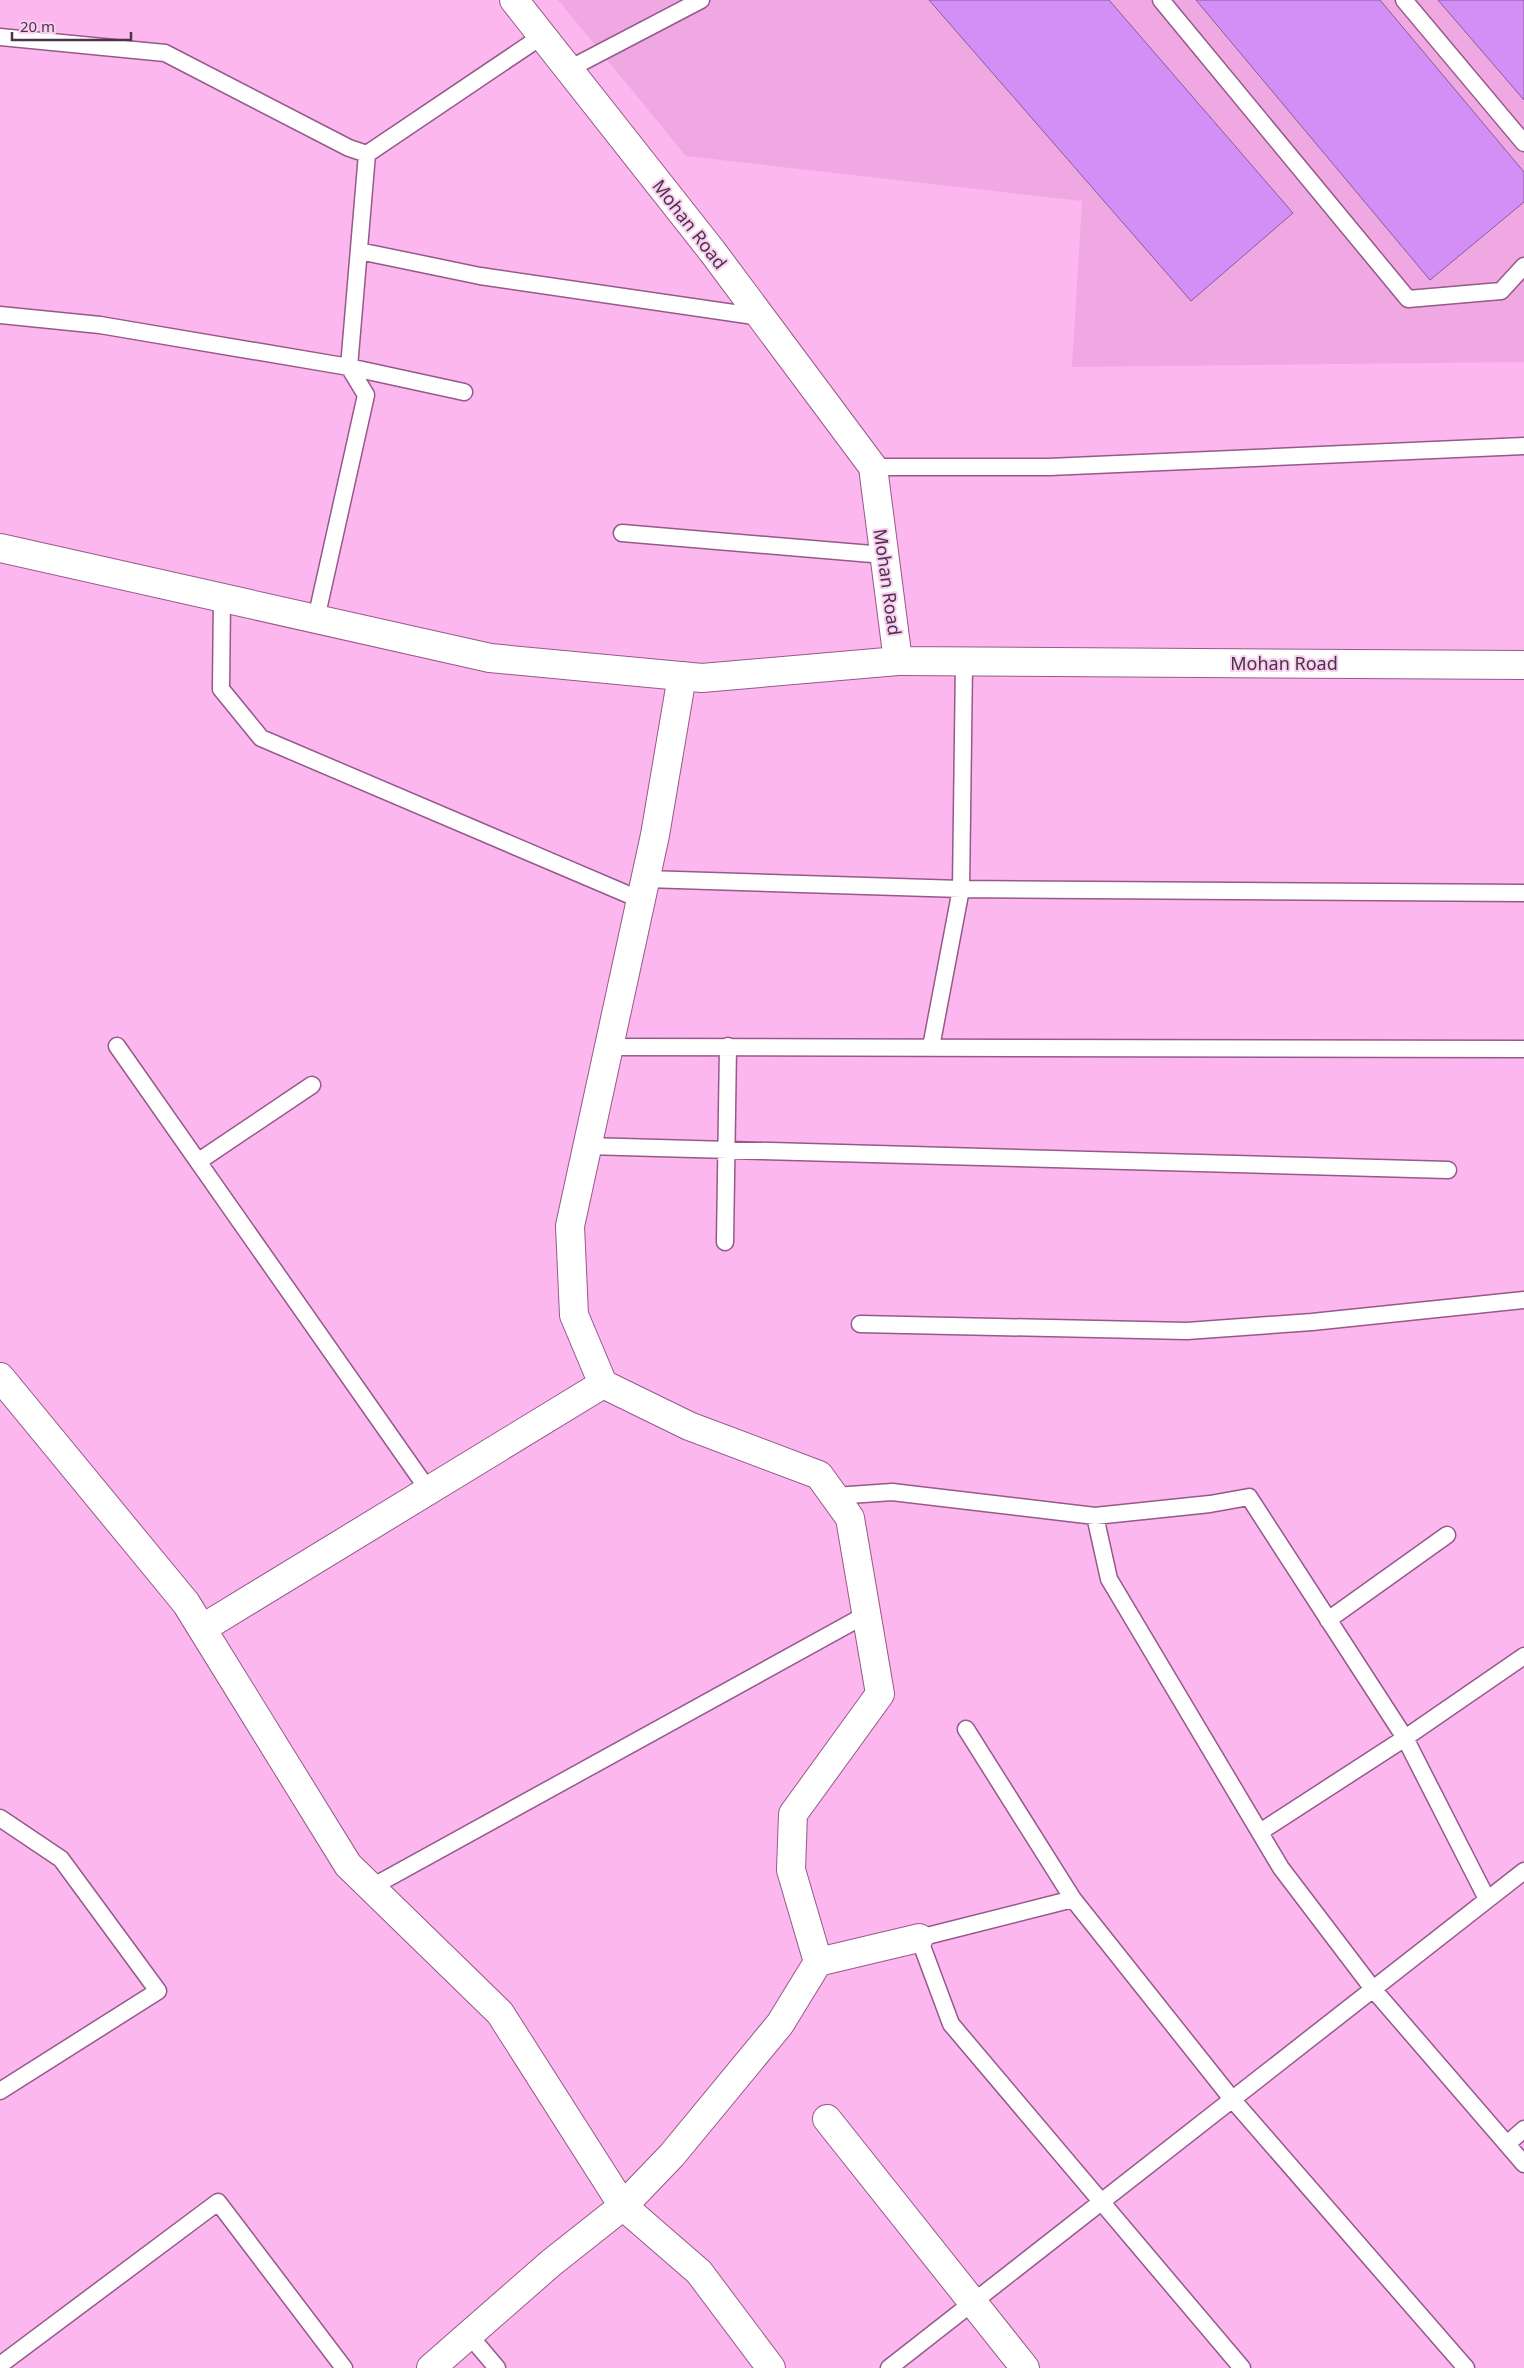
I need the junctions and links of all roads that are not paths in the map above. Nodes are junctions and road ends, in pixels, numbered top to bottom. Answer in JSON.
{"nodes":[{"id":1,"x":514,"y":0,"type":"edge"},
{"id":2,"x":701,"y":0,"type":"edge"},
{"id":3,"x":1161,"y":0,"type":"edge"},
{"id":4,"x":1404,"y":0,"type":"edge"},
{"id":5,"x":542,"y":36,"type":"junction"},
{"id":6,"x":0,"y":37,"type":"edge"},
{"id":7,"x":569,"y":69,"type":"junction"},
{"id":8,"x":1524,"y":143,"type":"edge"},
{"id":9,"x":367,"y":154,"type":"junction"},
{"id":10,"x":359,"y":251,"type":"junction"},
{"id":11,"x":1524,"y":266,"type":"edge"},
{"id":12,"x":0,"y":315,"type":"edge"},
{"id":13,"x":761,"y":317,"type":"junction"},
{"id":14,"x":349,"y":367,"type":"junction"},
{"id":15,"x":464,"y":392,"type":"dead end"},
{"id":16,"x":1524,"y":446,"type":"edge"},
{"id":17,"x":873,"y":467,"type":"junction"},
{"id":18,"x":622,"y":533,"type":"dead end"},
{"id":19,"x":0,"y":548,"type":"edge"},
{"id":20,"x":884,"y":555,"type":"junction"},
{"id":21,"x":222,"y":598,"type":"junction"},
{"id":22,"x":316,"y":619,"type":"junction"},
{"id":23,"x":898,"y":661,"type":"junction"},
{"id":24,"x":964,"y":662,"type":"junction"},
{"id":25,"x":1524,"y":665,"type":"edge"},
{"id":26,"x":682,"y":676,"type":"junction"},
{"id":27,"x":961,"y":888,"type":"junction"},
{"id":28,"x":644,"y":889,"type":"junction"},
{"id":29,"x":1524,"y":893,"type":"edge"},
{"id":30,"x":117,"y":1046,"type":"dead end"},
{"id":31,"x":728,"y":1046,"type":"junction"},
{"id":32,"x":609,"y":1047,"type":"junction"},
{"id":33,"x":931,"y":1047,"type":"junction"},
{"id":34,"x":1524,"y":1049,"type":"edge"},
{"id":35,"x":312,"y":1085,"type":"dead end"},
{"id":36,"x":587,"y":1146,"type":"junction"},
{"id":37,"x":726,"y":1149,"type":"junction"},
{"id":38,"x":199,"y":1162,"type":"junction"},
{"id":39,"x":1448,"y":1170,"type":"dead end"},
{"id":40,"x":725,"y":1242,"type":"dead end"},
{"id":41,"x":1524,"y":1300,"type":"edge"},
{"id":42,"x":860,"y":1324,"type":"dead end"},
{"id":43,"x":0,"y":1377,"type":"edge"},
{"id":44,"x":603,"y":1384,"type":"junction"},
{"id":45,"x":429,"y":1491,"type":"junction"},
{"id":46,"x":835,"y":1496,"type":"junction"},
{"id":47,"x":1095,"y":1516,"type":"junction"},
{"id":48,"x":1447,"y":1535,"type":"dead end"},
{"id":49,"x":867,"y":1614,"type":"junction"},
{"id":50,"x":1328,"y":1620,"type":"junction"},
{"id":51,"x":203,"y":1628,"type":"junction"},
{"id":52,"x":1524,"y":1656,"type":"edge"},
{"id":53,"x":966,"y":1728,"type":"dead end"},
{"id":54,"x":1405,"y":1738,"type":"junction"},
{"id":55,"x":0,"y":1818,"type":"edge"},
{"id":56,"x":1260,"y":1832,"type":"junction"},
{"id":57,"x":1524,"y":1870,"type":"edge"},
{"id":58,"x":370,"y":1888,"type":"junction"},
{"id":59,"x":1073,"y":1899,"type":"junction"},
{"id":60,"x":1487,"y":1899,"type":"junction"},
{"id":61,"x":919,"y":1938,"type":"junction"},
{"id":62,"x":818,"y":1962,"type":"junction"},
{"id":63,"x":1373,"y":1989,"type":"junction"},
{"id":64,"x":0,"y":2091,"type":"edge"},
{"id":65,"x":1232,"y":2099,"type":"junction"},
{"id":66,"x":827,"y":2119,"type":"dead end"},
{"id":67,"x":1524,"y":2129,"type":"edge"},
{"id":68,"x":1507,"y":2144,"type":"junction"},
{"id":69,"x":1524,"y":2164,"type":"edge"},
{"id":70,"x":1100,"y":2203,"type":"junction"},
{"id":71,"x":622,"y":2206,"type":"junction"},
{"id":72,"x":973,"y":2303,"type":"junction"},
{"id":73,"x":470,"y":2336,"type":"junction"},
{"id":74,"x":0,"y":2365,"type":"edge"},
{"id":75,"x":344,"y":2368,"type":"edge"},
{"id":76,"x":431,"y":2368,"type":"edge"},
{"id":77,"x":498,"y":2368,"type":"edge"},
{"id":78,"x":771,"y":2368,"type":"edge"},
{"id":79,"x":890,"y":2368,"type":"edge"},
{"id":80,"x":1025,"y":2368,"type":"edge"},
{"id":81,"x":1242,"y":2368,"type":"edge"},
{"id":82,"x":1466,"y":2368,"type":"edge"}],
"edges":[{"from":1,"to":5,"type":"street","name":"Mohan Road"},
{"from":2,"to":7,"type":"lane"},
{"from":3,"to":11,"type":"lane"},
{"from":4,"to":8,"type":"lane"},
{"from":5,"to":7,"type":"street","name":"Mohan Road"},
{"from":5,"to":9,"type":"lane"},
{"from":6,"to":9,"type":"lane"},
{"from":7,"to":13,"type":"street","name":"Mohan Road"},
{"from":9,"to":10,"type":"lane"},
{"from":10,"to":13,"type":"lane"},
{"from":10,"to":14,"type":"lane"},
{"from":12,"to":14,"type":"lane"},
{"from":13,"to":17,"type":"street","name":"Mohan Road"},
{"from":14,"to":15,"type":"lane"},
{"from":14,"to":22,"type":"lane"},
{"from":16,"to":17,"type":"lane"},
{"from":17,"to":20,"type":"street","name":"Mohan Road"},
{"from":18,"to":20,"type":"lane"},
{"from":19,"to":21,"type":"street"},
{"from":20,"to":23,"type":"street","name":"Mohan Road"},
{"from":21,"to":22,"type":"street"},
{"from":21,"to":28,"type":"lane"},
{"from":22,"to":26,"type":"street"},
{"from":23,"to":24,"type":"street","name":"Mohan Road"},
{"from":23,"to":26,"type":"street"},
{"from":24,"to":25,"type":"street","name":"Mohan Road"},
{"from":24,"to":27,"type":"lane"},
{"from":26,"to":28,"type":"street"},
{"from":27,"to":28,"type":"lane"},
{"from":27,"to":29,"type":"lane"},
{"from":27,"to":33,"type":"lane"},
{"from":28,"to":32,"type":"street"},
{"from":30,"to":38,"type":"lane"},
{"from":31,"to":32,"type":"lane"},
{"from":31,"to":33,"type":"lane"},
{"from":31,"to":37,"type":"lane"},
{"from":32,"to":36,"type":"street"},
{"from":33,"to":34,"type":"lane"},
{"from":35,"to":38,"type":"lane"},
{"from":36,"to":37,"type":"lane"},
{"from":36,"to":44,"type":"street"},
{"from":37,"to":39,"type":"lane"},
{"from":37,"to":40,"type":"lane"},
{"from":38,"to":45,"type":"lane"},
{"from":41,"to":42,"type":"lane"},
{"from":43,"to":51,"type":"street"},
{"from":44,"to":45,"type":"street"},
{"from":44,"to":46,"type":"street"},
{"from":45,"to":51,"type":"street"},
{"from":46,"to":47,"type":"lane"},
{"from":46,"to":49,"type":"street"},
{"from":47,"to":50,"type":"lane"},
{"from":47,"to":56,"type":"lane"},
{"from":48,"to":50,"type":"lane"},
{"from":49,"to":58,"type":"lane"},
{"from":49,"to":62,"type":"street"},
{"from":50,"to":54,"type":"lane"},
{"from":51,"to":58,"type":"street"},
{"from":52,"to":54,"type":"lane"},
{"from":53,"to":59,"type":"lane"},
{"from":54,"to":56,"type":"lane"},
{"from":54,"to":60,"type":"lane"},
{"from":55,"to":64,"type":"lane"},
{"from":56,"to":63,"type":"lane"},
{"from":57,"to":60,"type":"lane"},
{"from":58,"to":71,"type":"street"},
{"from":59,"to":61,"type":"lane"},
{"from":59,"to":65,"type":"lane"},
{"from":60,"to":63,"type":"lane"},
{"from":61,"to":62,"type":"street"},
{"from":61,"to":70,"type":"lane"},
{"from":62,"to":71,"type":"street"},
{"from":63,"to":65,"type":"lane"},
{"from":63,"to":68,"type":"lane"},
{"from":65,"to":70,"type":"lane"},
{"from":65,"to":82,"type":"lane"},
{"from":66,"to":72,"type":"street"},
{"from":67,"to":68,"type":"lane"},
{"from":68,"to":69,"type":"lane"},
{"from":70,"to":72,"type":"lane"},
{"from":70,"to":81,"type":"lane"},
{"from":71,"to":73,"type":"street"},
{"from":71,"to":78,"type":"street"},
{"from":72,"to":79,"type":"lane"},
{"from":72,"to":80,"type":"street"},
{"from":73,"to":76,"type":"street"},
{"from":73,"to":77,"type":"lane"},
{"from":74,"to":75,"type":"lane"}]}
